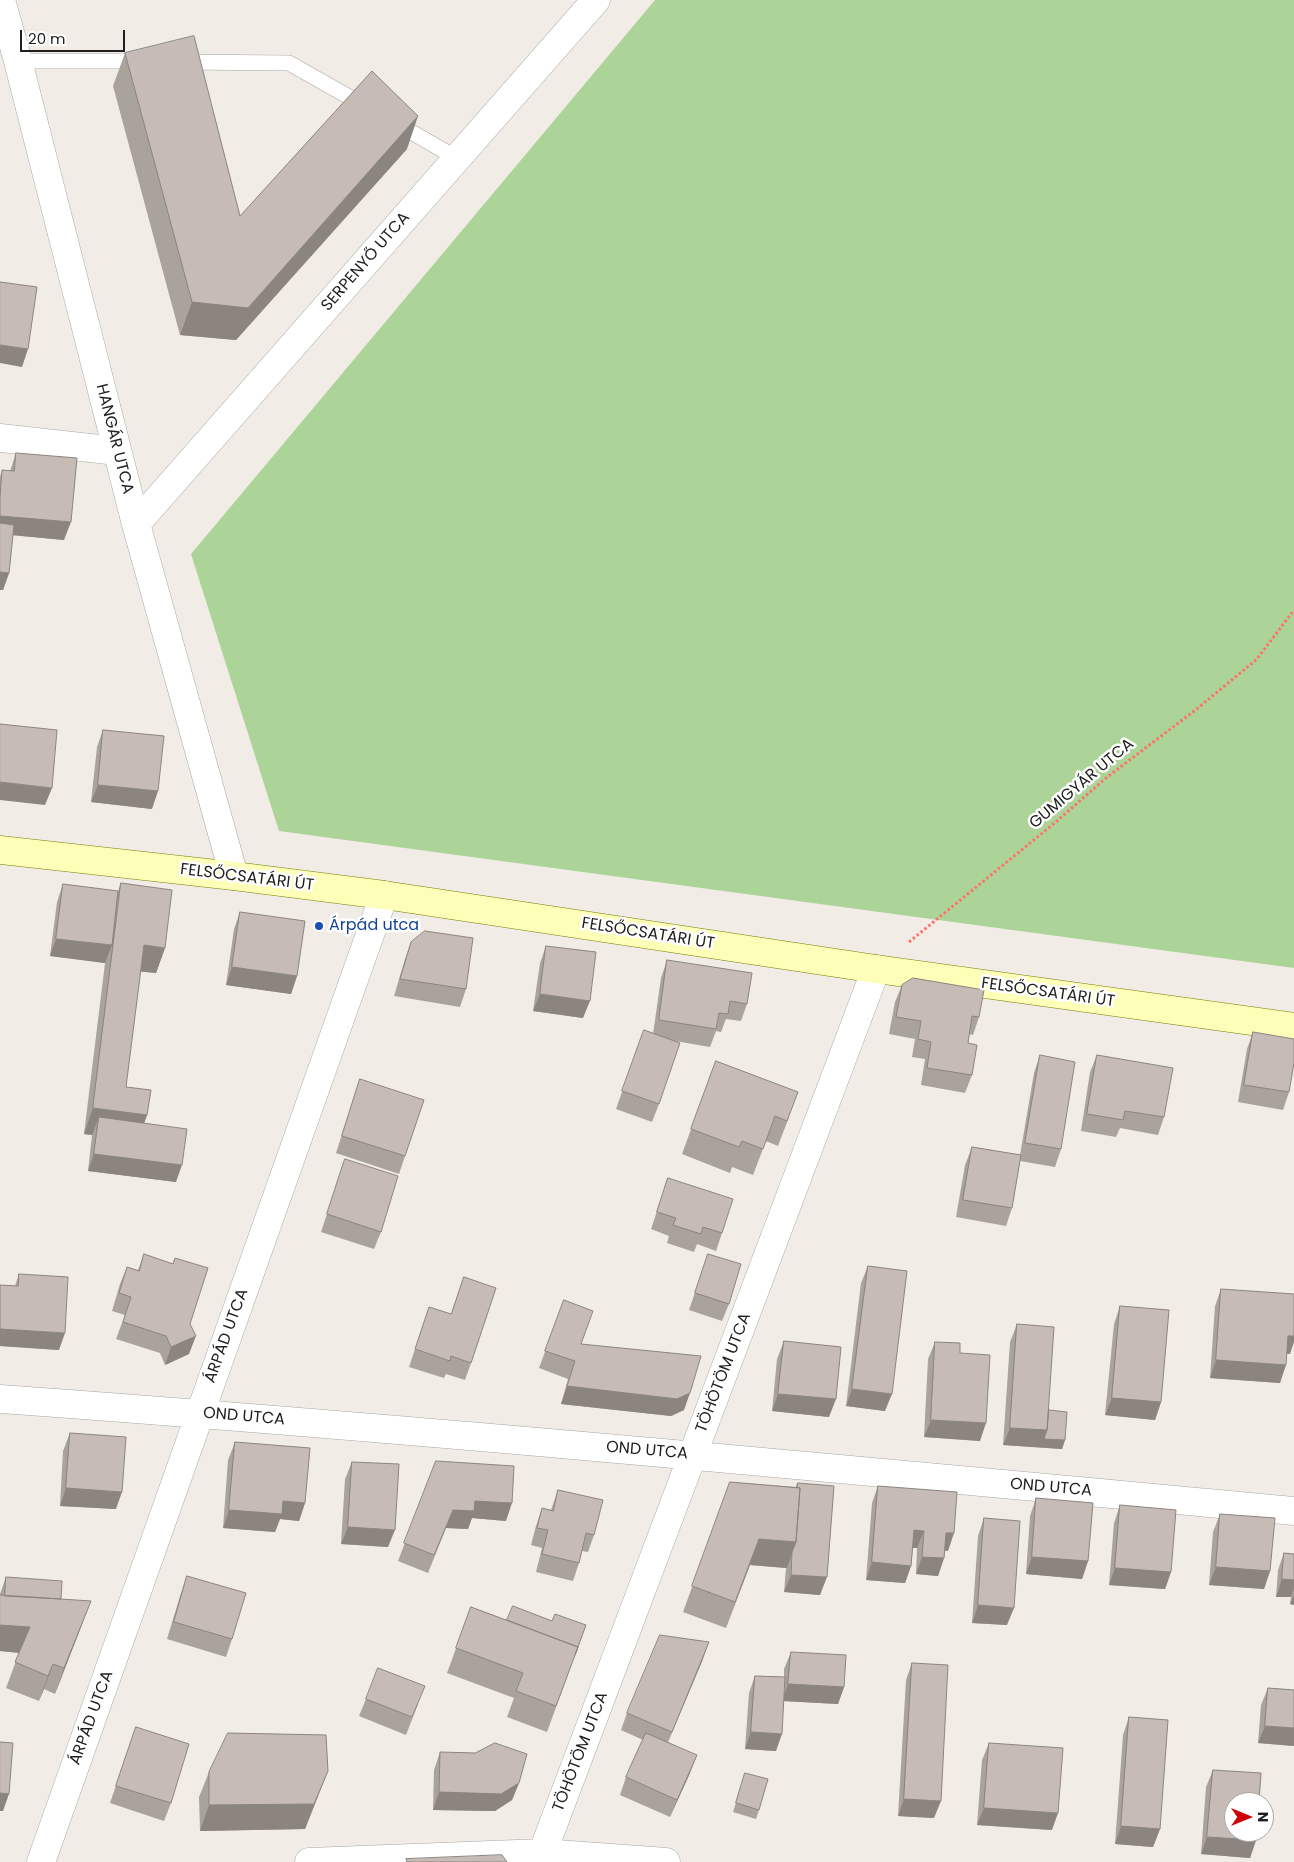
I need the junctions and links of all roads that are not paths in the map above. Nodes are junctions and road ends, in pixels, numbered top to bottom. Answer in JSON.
{"nodes":[{"id":1,"x":1,"y":0,"type":"edge"},
{"id":2,"x":596,"y":0,"type":"edge"},
{"id":3,"x":18,"y":60,"type":"junction"},
{"id":4,"x":458,"y":159,"type":"junction"},
{"id":5,"x":0,"y":438,"type":"edge"},
{"id":6,"x":117,"y":451,"type":"junction"},
{"id":7,"x":136,"y":524,"type":"junction"},
{"id":8,"x":0,"y":850,"type":"edge"},
{"id":9,"x":234,"y":876,"type":"junction"},
{"id":10,"x":384,"y":895,"type":"junction"},
{"id":11,"x":876,"y":969,"type":"junction"},
{"id":12,"x":1294,"y":1027,"type":"edge"},
{"id":13,"x":0,"y":1399,"type":"edge"},
{"id":14,"x":200,"y":1414,"type":"junction"},
{"id":15,"x":693,"y":1455,"type":"junction"},
{"id":16,"x":1294,"y":1511,"type":"edge"},
{"id":17,"x":541,"y":1857,"type":"edge"},
{"id":18,"x":41,"y":1862,"type":"edge"},
{"id":19,"x":309,"y":1862,"type":"edge"},
{"id":20,"x":666,"y":1862,"type":"edge"}],
"edges":[{"from":1,"to":3,"type":"street","name":"HANGÁR UTCA"},
{"from":2,"to":4,"type":"street","name":"SERPENYŐ UTCA"},
{"from":3,"to":4,"type":"lane"},
{"from":3,"to":6,"type":"street","name":"HANGÁR UTCA"},
{"from":4,"to":7,"type":"street","name":"SERPENYŐ UTCA"},
{"from":5,"to":6,"type":"street"},
{"from":6,"to":7,"type":"street","name":"HANGÁR UTCA"},
{"from":7,"to":9,"type":"street","name":"HANGÁR UTCA"},
{"from":8,"to":9,"type":"street","name":"FELSŐCSATÁRI ÚT"},
{"from":9,"to":10,"type":"street","name":"FELSŐCSATÁRI ÚT"},
{"from":10,"to":11,"type":"street","name":"FELSŐCSATÁRI ÚT"},
{"from":10,"to":14,"type":"street","name":"ÁRPÁD UTCA"},
{"from":11,"to":12,"type":"street","name":"FELSŐCSATÁRI ÚT"},
{"from":11,"to":15,"type":"street","name":"TÖHÖTÖM UTCA"},
{"from":13,"to":14,"type":"street","name":"OND UTCA"},
{"from":14,"to":15,"type":"street","name":"OND UTCA"},
{"from":14,"to":18,"type":"street","name":"ÁRPÁD UTCA"},
{"from":15,"to":16,"type":"street","name":"OND UTCA"},
{"from":15,"to":17,"type":"street","name":"TÖHÖTÖM UTCA"},
{"from":17,"to":19,"type":"street"},
{"from":17,"to":20,"type":"street"}]}
